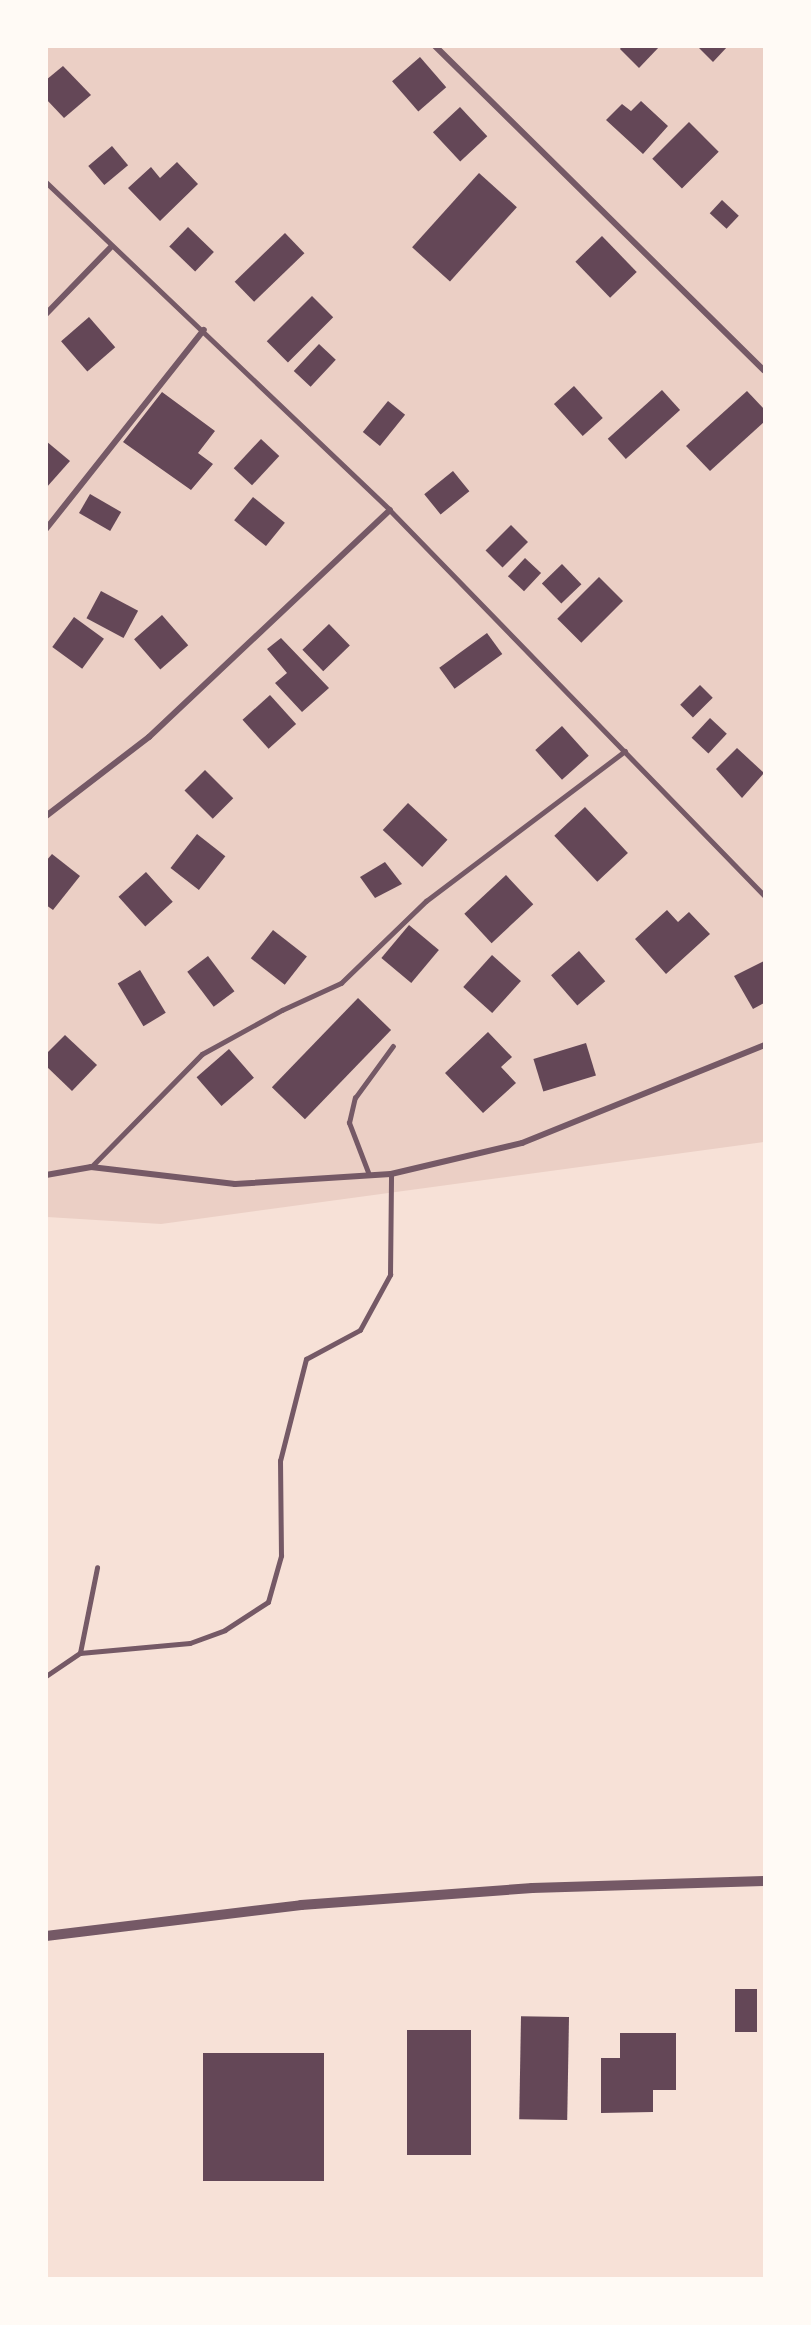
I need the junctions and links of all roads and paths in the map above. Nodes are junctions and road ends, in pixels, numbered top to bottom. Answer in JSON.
{"nodes":[{"id":1,"x":435,"y":46,"type":"edge"},
{"id":2,"x":46,"y":182,"type":"edge"},
{"id":3,"x":111,"y":247,"type":"junction"},
{"id":4,"x":46,"y":314,"type":"edge"},
{"id":5,"x":204,"y":330,"type":"junction"},
{"id":6,"x":765,"y":371,"type":"edge"},
{"id":7,"x":390,"y":510,"type":"junction"},
{"id":8,"x":46,"y":529,"type":"edge"},
{"id":9,"x":625,"y":751,"type":"junction"},
{"id":10,"x":46,"y":816,"type":"edge"},
{"id":11,"x":765,"y":895,"type":"edge"},
{"id":12,"x":393,"y":1046,"type":"dead end"},
{"id":13,"x":765,"y":1046,"type":"edge"},
{"id":14,"x":91,"y":1167,"type":"junction"},
{"id":15,"x":392,"y":1174,"type":"junction"},
{"id":16,"x":46,"y":1175,"type":"edge"},
{"id":17,"x":369,"y":1175,"type":"junction"},
{"id":18,"x":97,"y":1568,"type":"dead end"},
{"id":19,"x":80,"y":1653,"type":"junction"},
{"id":20,"x":46,"y":1676,"type":"edge"},
{"id":21,"x":765,"y":1881,"type":"edge"},
{"id":22,"x":46,"y":1936,"type":"edge"}],
"edges":[{"from":1,"to":6,"type":"street"},
{"from":2,"to":3,"type":"lane"},
{"from":3,"to":4,"type":"street"},
{"from":3,"to":5,"type":"lane"},
{"from":5,"to":7,"type":"lane"},
{"from":5,"to":8,"type":"street"},
{"from":7,"to":9,"type":"lane"},
{"from":7,"to":10,"type":"street"},
{"from":9,"to":11,"type":"lane"},
{"from":9,"to":14,"type":"lane"},
{"from":12,"to":17,"type":"lane"},
{"from":13,"to":15,"type":"street"},
{"from":14,"to":16,"type":"street"},
{"from":14,"to":17,"type":"street"},
{"from":15,"to":17,"type":"street"},
{"from":15,"to":19,"type":"lane"},
{"from":18,"to":19,"type":"lane"},
{"from":19,"to":20,"type":"lane"},
{"from":21,"to":22,"type":"street"}]}
